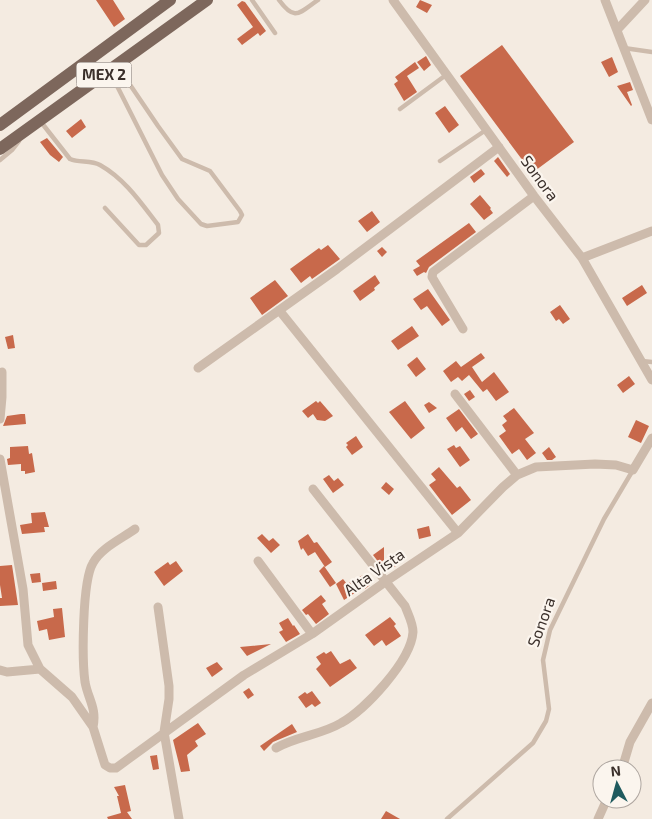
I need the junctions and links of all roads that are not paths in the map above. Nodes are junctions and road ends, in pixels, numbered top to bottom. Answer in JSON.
{"nodes":[{"id":1,"x":170,"y":0,"type":"edge"},
{"id":2,"x":207,"y":0,"type":"edge"},
{"id":3,"x":252,"y":0,"type":"edge"},
{"id":4,"x":279,"y":0,"type":"edge"},
{"id":5,"x":318,"y":0,"type":"edge"},
{"id":6,"x":393,"y":0,"type":"edge"},
{"id":7,"x":605,"y":0,"type":"edge"},
{"id":8,"x":645,"y":0,"type":"edge"},
{"id":9,"x":617,"y":30,"type":"junction"},
{"id":10,"x":275,"y":33,"type":"dead end"},
{"id":11,"x":624,"y":48,"type":"junction"},
{"id":12,"x":652,"y":52,"type":"edge"},
{"id":13,"x":113,"y":68,"type":"junction"},
{"id":14,"x":446,"y":75,"type":"junction"},
{"id":15,"x":400,"y":109,"type":"dead end"},
{"id":16,"x":40,"y":120,"type":"junction"},
{"id":17,"x":652,"y":120,"type":"edge"},
{"id":18,"x":0,"y":125,"type":"edge"},
{"id":19,"x":27,"y":130,"type":"junction"},
{"id":20,"x":486,"y":130,"type":"junction"},
{"id":21,"x":499,"y":148,"type":"junction"},
{"id":22,"x":0,"y":149,"type":"edge"},
{"id":23,"x":0,"y":160,"type":"edge"},
{"id":24,"x":440,"y":161,"type":"dead end"},
{"id":25,"x":534,"y":196,"type":"junction"},
{"id":26,"x":105,"y":208,"type":"dead end"},
{"id":27,"x":652,"y":231,"type":"edge"},
{"id":28,"x":582,"y":258,"type":"junction"},
{"id":29,"x":279,"y":310,"type":"junction"},
{"id":30,"x":463,"y":329,"type":"dead end"},
{"id":31,"x":642,"y":361,"type":"junction"},
{"id":32,"x":652,"y":362,"type":"edge"},
{"id":33,"x":198,"y":368,"type":"dead end"},
{"id":34,"x":2,"y":372,"type":"dead end"},
{"id":35,"x":652,"y":380,"type":"edge"},
{"id":36,"x":455,"y":394,"type":"dead end"},
{"id":37,"x":0,"y":419,"type":"edge"},
{"id":38,"x":652,"y":438,"type":"edge"},
{"id":39,"x":0,"y":459,"type":"edge"},
{"id":40,"x":633,"y":470,"type":"junction"},
{"id":41,"x":518,"y":475,"type":"junction"},
{"id":42,"x":313,"y":489,"type":"dead end"},
{"id":43,"x":134,"y":529,"type":"dead end"},
{"id":44,"x":458,"y":533,"type":"junction"},
{"id":45,"x":258,"y":561,"type":"dead end"},
{"id":46,"x":385,"y":582,"type":"junction"},
{"id":47,"x":158,"y":607,"type":"dead end"},
{"id":48,"x":312,"y":634,"type":"junction"},
{"id":49,"x":40,"y":669,"type":"junction"},
{"id":50,"x":0,"y":670,"type":"edge"},
{"id":51,"x":652,"y":703,"type":"edge"},
{"id":52,"x":93,"y":727,"type":"junction"},
{"id":53,"x":164,"y":732,"type":"junction"},
{"id":54,"x":276,"y":748,"type":"dead end"},
{"id":55,"x":625,"y":759,"type":"edge"},
{"id":56,"x":179,"y":819,"type":"edge"},
{"id":57,"x":448,"y":819,"type":"edge"}],
"edges":[{"from":1,"to":18,"type":"main road","number":"MEX 2"},
{"from":2,"to":13,"type":"main road","number":"MEX 2"},
{"from":3,"to":10,"type":"lane"},
{"from":4,"to":5,"type":"lane"},
{"from":6,"to":14,"type":"street","name":"Sonora"},
{"from":7,"to":9,"type":"street"},
{"from":8,"to":9,"type":"street"},
{"from":9,"to":11,"type":"street"},
{"from":11,"to":12,"type":"lane"},
{"from":11,"to":17,"type":"street"},
{"from":13,"to":13,"type":"lane"},
{"from":13,"to":16,"type":"main road","number":"MEX 2"},
{"from":14,"to":15,"type":"lane"},
{"from":14,"to":20,"type":"street","name":"Sonora"},
{"from":16,"to":19,"type":"main road","number":"MEX 2"},
{"from":16,"to":26,"type":"lane"},
{"from":19,"to":22,"type":"main road","number":"MEX 2"},
{"from":19,"to":23,"type":"lane"},
{"from":20,"to":21,"type":"street","name":"Sonora"},
{"from":20,"to":24,"type":"lane"},
{"from":21,"to":25,"type":"street","name":"Sonora"},
{"from":21,"to":29,"type":"street"},
{"from":25,"to":28,"type":"street","name":"Sonora"},
{"from":25,"to":30,"type":"street"},
{"from":27,"to":28,"type":"street"},
{"from":28,"to":31,"type":"street","name":"Sonora"},
{"from":29,"to":33,"type":"street"},
{"from":29,"to":44,"type":"street"},
{"from":31,"to":32,"type":"lane"},
{"from":31,"to":35,"type":"street","name":"Sonora"},
{"from":34,"to":37,"type":"street"},
{"from":36,"to":41,"type":"street"},
{"from":38,"to":40,"type":"street"},
{"from":39,"to":49,"type":"street"},
{"from":40,"to":41,"type":"street","name":"Alta Vista"},
{"from":40,"to":57,"type":"lane","name":"Sonora"},
{"from":41,"to":44,"type":"street","name":"Alta Vista"},
{"from":42,"to":46,"type":"street"},
{"from":43,"to":52,"type":"street"},
{"from":44,"to":46,"type":"street","name":"Alta Vista"},
{"from":45,"to":48,"type":"street"},
{"from":46,"to":48,"type":"street","name":"Alta Vista"},
{"from":46,"to":54,"type":"street"},
{"from":47,"to":53,"type":"street"},
{"from":48,"to":53,"type":"street","name":"Alta Vista"},
{"from":49,"to":50,"type":"street"},
{"from":49,"to":52,"type":"street"},
{"from":51,"to":55,"type":"street"},
{"from":52,"to":53,"type":"street","name":"Alta Vista"},
{"from":53,"to":56,"type":"street"}]}
